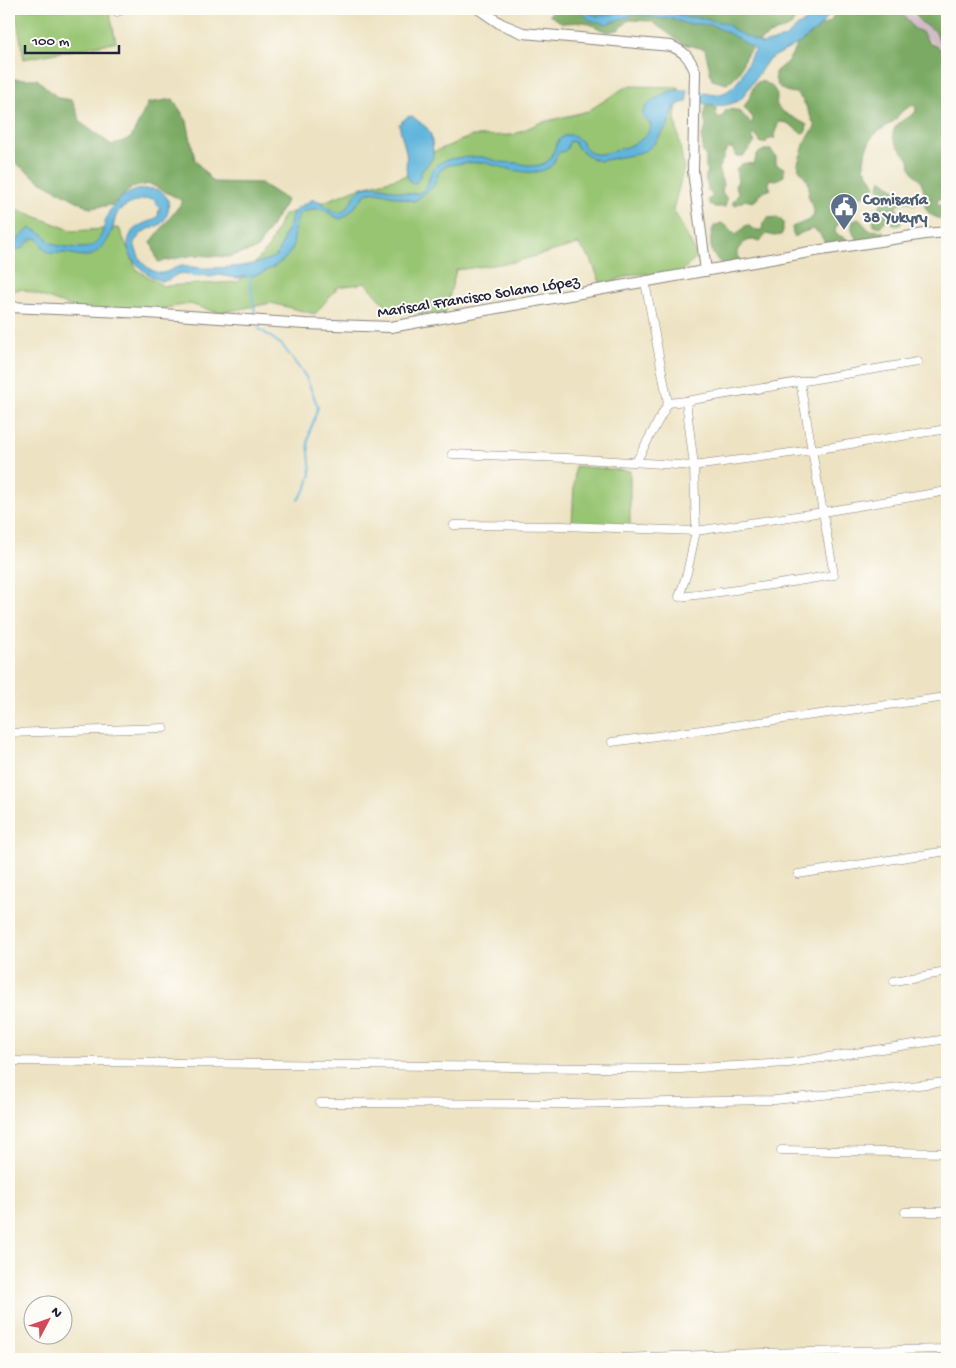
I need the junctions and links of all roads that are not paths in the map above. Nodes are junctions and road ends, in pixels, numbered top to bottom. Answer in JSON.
{"nodes":[{"id":1,"x":116,"y":9,"type":"edge"},
{"id":2,"x":124,"y":9,"type":"edge"},
{"id":3,"x":480,"y":9,"type":"edge"},
{"id":4,"x":947,"y":232,"type":"edge"},
{"id":5,"x":706,"y":272,"type":"junction"},
{"id":6,"x":645,"y":282,"type":"junction"},
{"id":7,"x":9,"y":306,"type":"edge"},
{"id":8,"x":917,"y":362,"type":"dead end"},
{"id":9,"x":800,"y":382,"type":"junction"},
{"id":10,"x":686,"y":402,"type":"junction"},
{"id":11,"x":668,"y":403,"type":"junction"},
{"id":12,"x":947,"y":428,"type":"edge"},
{"id":13,"x":812,"y":450,"type":"junction"},
{"id":14,"x":452,"y":454,"type":"dead end"},
{"id":15,"x":636,"y":462,"type":"junction"},
{"id":16,"x":694,"y":466,"type":"junction"},
{"id":17,"x":947,"y":491,"type":"edge"},
{"id":18,"x":823,"y":512,"type":"junction"},
{"id":19,"x":454,"y":525,"type":"dead end"},
{"id":20,"x":696,"y":531,"type":"junction"},
{"id":21,"x":947,"y":697,"type":"edge"},
{"id":22,"x":164,"y":728,"type":"dead end"},
{"id":23,"x":9,"y":733,"type":"edge"},
{"id":24,"x":612,"y":742,"type":"dead end"},
{"id":25,"x":947,"y":852,"type":"edge"},
{"id":26,"x":798,"y":874,"type":"dead end"},
{"id":27,"x":947,"y":972,"type":"edge"},
{"id":28,"x":894,"y":981,"type":"dead end"},
{"id":29,"x":947,"y":1039,"type":"edge"},
{"id":30,"x":9,"y":1061,"type":"edge"},
{"id":31,"x":947,"y":1082,"type":"edge"},
{"id":32,"x":320,"y":1103,"type":"dead end"},
{"id":33,"x":781,"y":1150,"type":"dead end"},
{"id":34,"x":947,"y":1153,"type":"edge"},
{"id":35,"x":905,"y":1212,"type":"dead end"},
{"id":36,"x":947,"y":1212,"type":"edge"},
{"id":37,"x":947,"y":1349,"type":"edge"},
{"id":38,"x":590,"y":1359,"type":"edge"}],
"edges":[{"from":1,"to":2,"type":"street"},
{"from":3,"to":5,"type":"main road"},
{"from":4,"to":5,"type":"main road","name":"Mariscal Francisco Solano López"},
{"from":5,"to":6,"type":"main road","name":"Mariscal Francisco Solano López"},
{"from":6,"to":7,"type":"main road","name":"Mariscal Francisco Solano López"},
{"from":6,"to":11,"type":"street"},
{"from":8,"to":9,"type":"street"},
{"from":9,"to":10,"type":"street"},
{"from":9,"to":13,"type":"street"},
{"from":10,"to":11,"type":"street"},
{"from":10,"to":16,"type":"street"},
{"from":11,"to":15,"type":"street"},
{"from":12,"to":13,"type":"street"},
{"from":13,"to":16,"type":"street"},
{"from":13,"to":18,"type":"street"},
{"from":14,"to":15,"type":"street"},
{"from":15,"to":16,"type":"street"},
{"from":16,"to":20,"type":"street"},
{"from":17,"to":18,"type":"street"},
{"from":18,"to":20,"type":"street"},
{"from":18,"to":20,"type":"street"},
{"from":19,"to":20,"type":"street"},
{"from":21,"to":24,"type":"street"},
{"from":22,"to":23,"type":"street"},
{"from":25,"to":26,"type":"street"},
{"from":27,"to":28,"type":"street"},
{"from":29,"to":30,"type":"street"},
{"from":31,"to":32,"type":"street"},
{"from":33,"to":34,"type":"street"},
{"from":35,"to":36,"type":"street"},
{"from":37,"to":38,"type":"street"}]}
